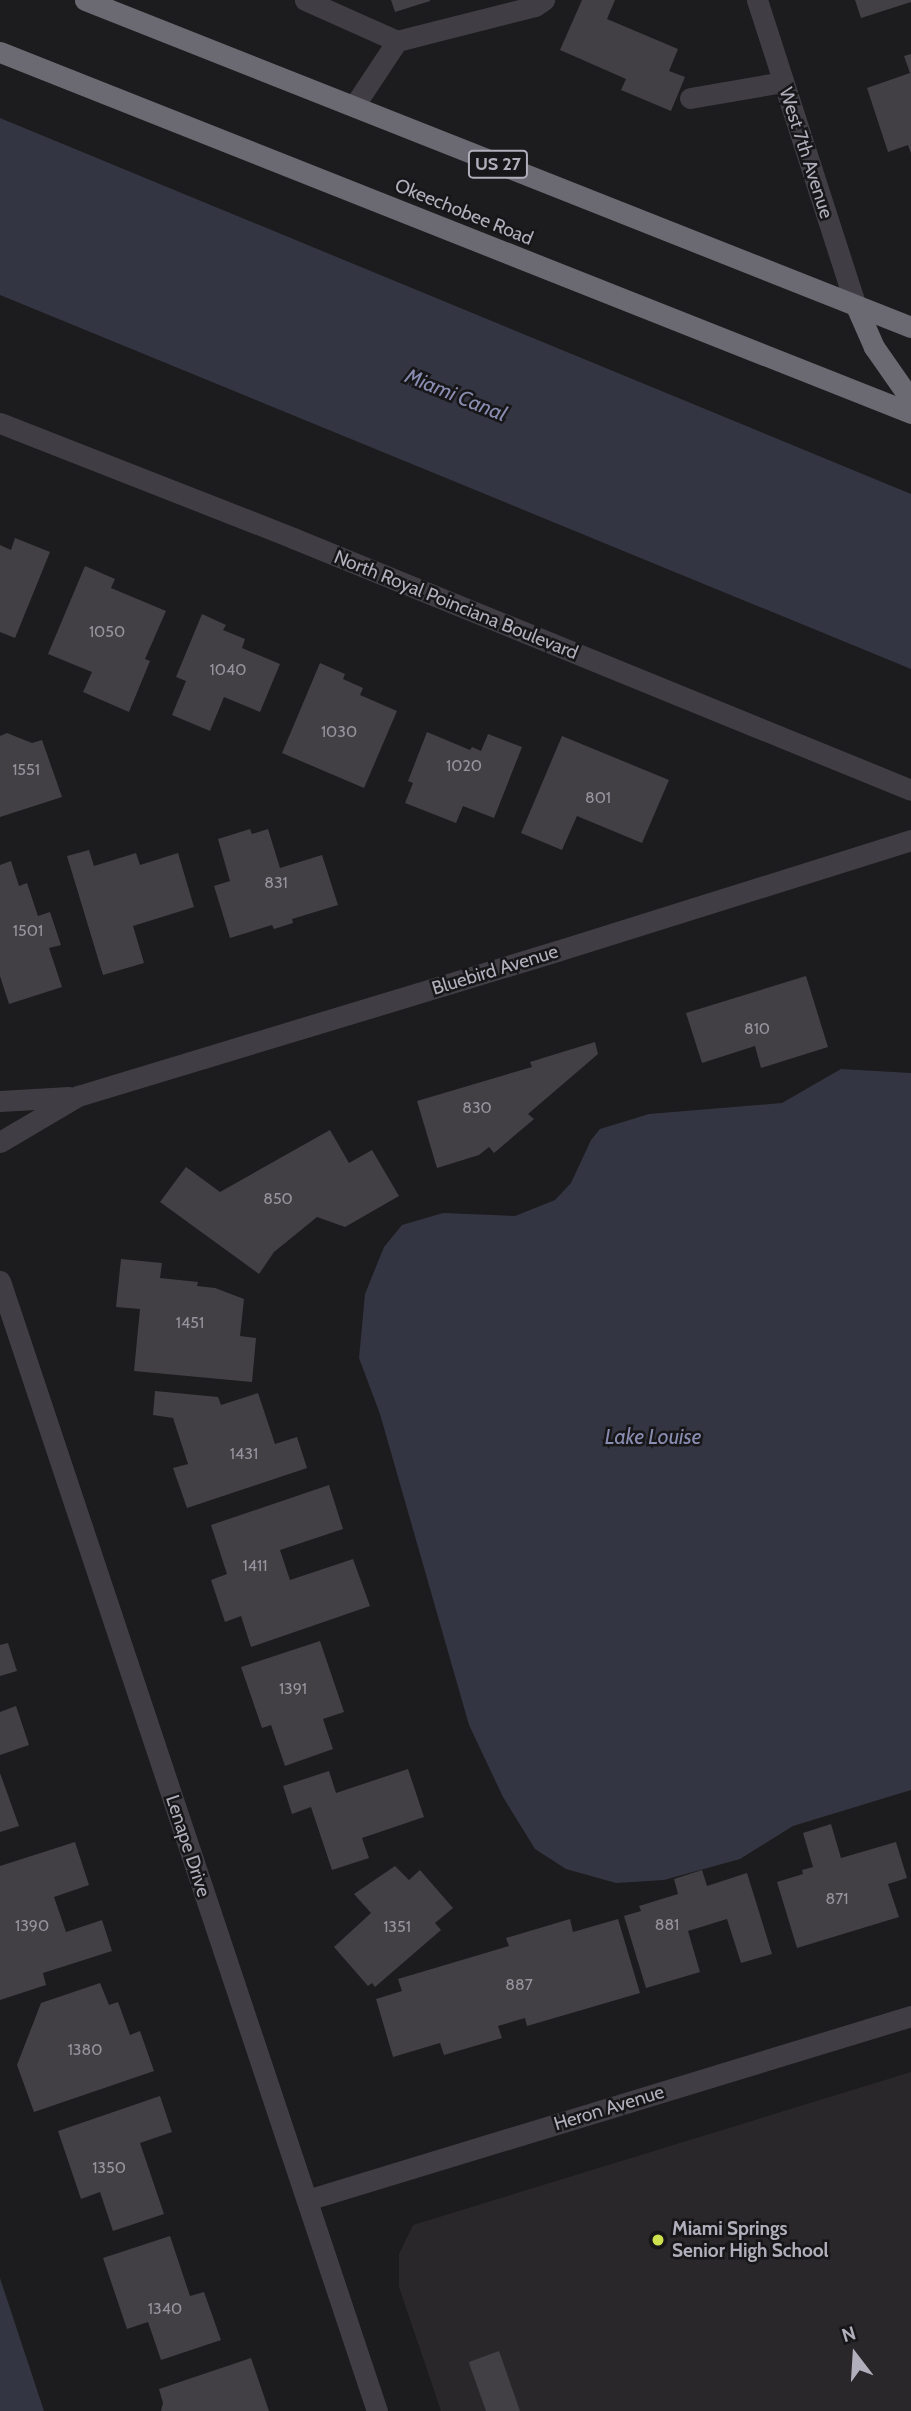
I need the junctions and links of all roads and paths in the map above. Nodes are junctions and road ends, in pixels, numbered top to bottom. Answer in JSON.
{"nodes":[{"id":1,"x":85,"y":0,"type":"edge"},
{"id":2,"x":305,"y":0,"type":"edge"},
{"id":3,"x":544,"y":0,"type":"edge"},
{"id":4,"x":757,"y":0,"type":"edge"},
{"id":5,"x":397,"y":41,"type":"junction"},
{"id":6,"x":0,"y":52,"type":"edge"},
{"id":7,"x":783,"y":82,"type":"junction"},
{"id":8,"x":690,"y":98,"type":"dead end"},
{"id":9,"x":354,"y":106,"type":"junction"},
{"id":10,"x":856,"y":306,"type":"junction"},
{"id":11,"x":911,"y":327,"type":"edge"},
{"id":12,"x":911,"y":400,"type":"edge"},
{"id":13,"x":911,"y":413,"type":"edge"},
{"id":14,"x":0,"y":423,"type":"edge"},
{"id":15,"x":911,"y":790,"type":"edge"},
{"id":16,"x":911,"y":840,"type":"edge"},
{"id":17,"x":78,"y":1096,"type":"junction"},
{"id":18,"x":0,"y":1101,"type":"edge"},
{"id":19,"x":0,"y":1142,"type":"edge"},
{"id":20,"x":0,"y":1281,"type":"edge"},
{"id":21,"x":911,"y":2017,"type":"edge"},
{"id":22,"x":307,"y":2200,"type":"junction"},
{"id":23,"x":377,"y":2411,"type":"edge"}],
"edges":[{"from":1,"to":9,"type":"highway","number":"US 27"},
{"from":2,"to":5,"type":"street"},
{"from":3,"to":5,"type":"street"},
{"from":4,"to":7,"type":"street","name":"West 7th Avenue"},
{"from":5,"to":9,"type":"street"},
{"from":6,"to":13,"type":"highway","name":"Okeechobee Road"},
{"from":7,"to":8,"type":"street"},
{"from":7,"to":10,"type":"street","name":"West 7th Avenue"},
{"from":9,"to":10,"type":"highway","number":"US 27"},
{"from":10,"to":11,"type":"highway","number":"US 27"},
{"from":10,"to":12,"type":"highway"},
{"from":14,"to":15,"type":"street","name":"North Royal Poinciana Boulevard"},
{"from":16,"to":17,"type":"street","name":"Bluebird Avenue"},
{"from":17,"to":18,"type":"street","name":"Bluebird Avenue"},
{"from":17,"to":19,"type":"street","name":"Bluebird Avenue"},
{"from":20,"to":22,"type":"street","name":"Lenape Drive"},
{"from":21,"to":22,"type":"street","name":"Heron Avenue"},
{"from":22,"to":23,"type":"street","name":"Lenape Drive"}]}
